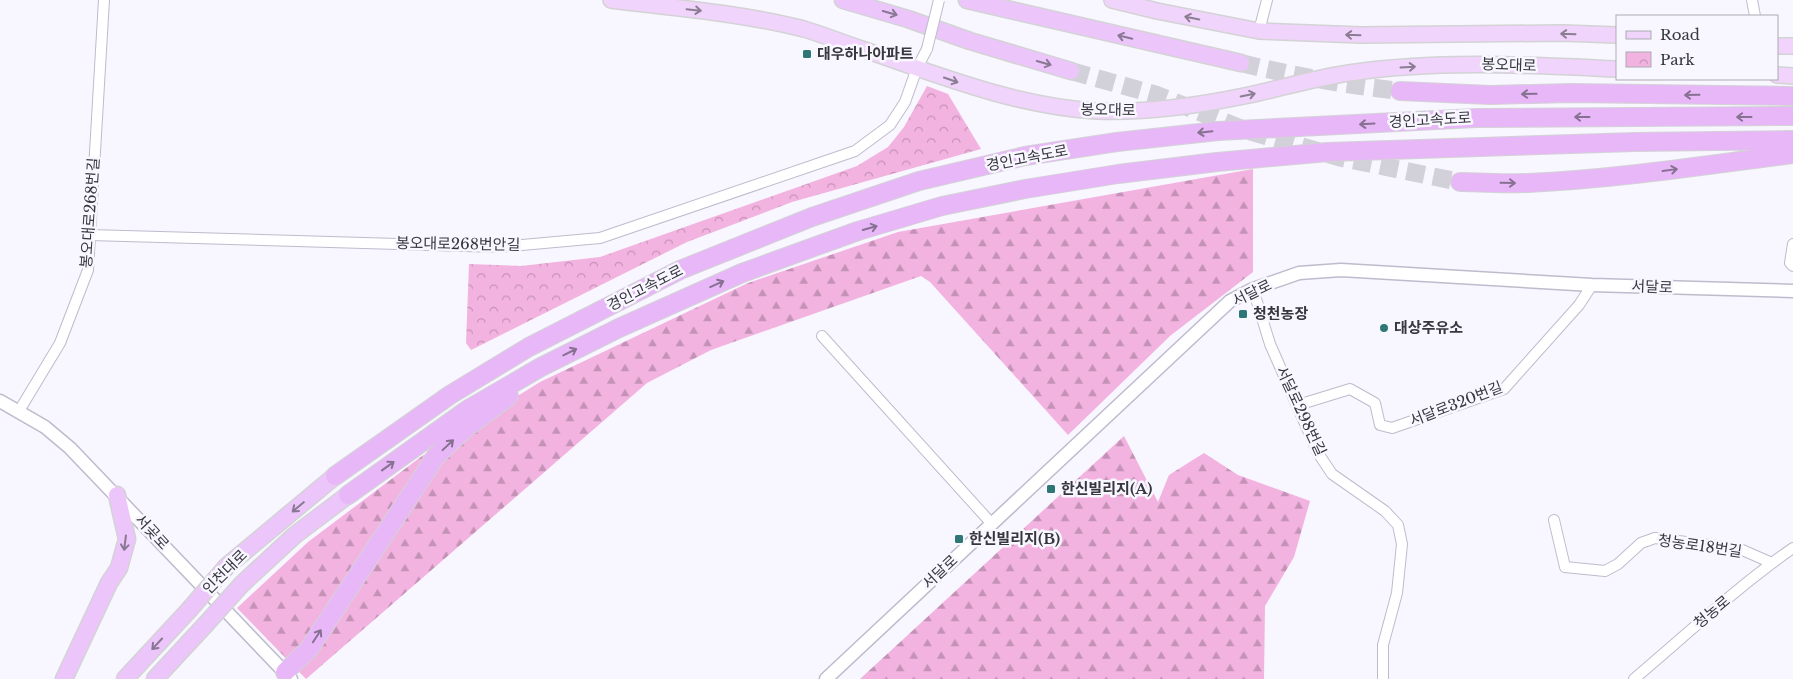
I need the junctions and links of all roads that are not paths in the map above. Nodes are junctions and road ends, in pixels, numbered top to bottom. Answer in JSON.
{"nodes":[{"id":1,"x":104,"y":0,"type":"edge"},
{"id":2,"x":610,"y":0,"type":"edge"},
{"id":3,"x":843,"y":0,"type":"edge"},
{"id":4,"x":939,"y":0,"type":"edge"},
{"id":5,"x":967,"y":0,"type":"edge"},
{"id":6,"x":1003,"y":0,"type":"edge"},
{"id":7,"x":1112,"y":0,"type":"edge"},
{"id":8,"x":1267,"y":0,"type":"edge"},
{"id":9,"x":1753,"y":0,"type":"edge"},
{"id":10,"x":1755,"y":15,"type":"edge"},
{"id":11,"x":1063,"y":22,"type":"junction"},
{"id":12,"x":1259,"y":31,"type":"junction"},
{"id":13,"x":1616,"y":35,"type":"edge"},
{"id":14,"x":1778,"y":46,"type":"edge"},
{"id":15,"x":1793,"y":46,"type":"edge"},
{"id":16,"x":1241,"y":63,"type":"tunnel mouth"},
{"id":17,"x":917,"y":68,"type":"junction"},
{"id":18,"x":1616,"y":69,"type":"edge"},
{"id":19,"x":1071,"y":71,"type":"tunnel mouth"},
{"id":20,"x":1778,"y":75,"type":"edge"},
{"id":21,"x":1793,"y":76,"type":"edge"},
{"id":22,"x":1400,"y":91,"type":"tunnel mouth"},
{"id":23,"x":1793,"y":96,"type":"edge"},
{"id":24,"x":1793,"y":116,"type":"edge"},
{"id":25,"x":1793,"y":140,"type":"edge"},
{"id":26,"x":1793,"y":154,"type":"edge"},
{"id":27,"x":1460,"y":182,"type":"tunnel mouth"},
{"id":28,"x":90,"y":235,"type":"junction"},
{"id":29,"x":1793,"y":244,"type":"edge"},
{"id":30,"x":1793,"y":266,"type":"edge"},
{"id":31,"x":1592,"y":285,"type":"junction"},
{"id":32,"x":1253,"y":289,"type":"junction"},
{"id":33,"x":1793,"y":291,"type":"edge"},
{"id":34,"x":822,"y":336,"type":"dead end"},
{"id":35,"x":541,"y":366,"type":"junction"},
{"id":36,"x":0,"y":401,"type":"edge"},
{"id":37,"x":1298,"y":405,"type":"junction"},
{"id":38,"x":19,"y":411,"type":"junction"},
{"id":39,"x":335,"y":476,"type":"joint"},
{"id":40,"x":117,"y":495,"type":"junction"},
{"id":41,"x":348,"y":495,"type":"joint"},
{"id":42,"x":1554,"y":520,"type":"dead end"},
{"id":43,"x":992,"y":524,"type":"junction"},
{"id":44,"x":1793,"y":548,"type":"edge"},
{"id":45,"x":1772,"y":563,"type":"junction"},
{"id":46,"x":284,"y":677,"type":"edge"},
{"id":47,"x":64,"y":679,"type":"edge"},
{"id":48,"x":125,"y":679,"type":"edge"},
{"id":49,"x":155,"y":679,"type":"edge"},
{"id":50,"x":826,"y":679,"type":"edge"},
{"id":51,"x":1383,"y":679,"type":"edge"},
{"id":52,"x":1634,"y":679,"type":"edge"}],
"edges":[{"from":1,"to":28,"type":"street","name":"봉오대로268번길"},
{"from":2,"to":17,"type":"main road","name":"봉오대로","one_way":true},
{"from":3,"to":19,"type":"highway","one_way":true},
{"from":4,"to":17,"type":"street","name":"봉오대로268번안길","bridge":true},
{"from":5,"to":11,"type":"highway"},
{"from":6,"to":11,"type":"highway"},
{"from":12,"to":7,"type":"main road","name":"봉오대로","one_way":true},
{"from":8,"to":12,"type":"street"},
{"from":9,"to":10,"type":"street"},
{"from":16,"to":11,"type":"highway","one_way":true},
{"from":13,"to":12,"type":"main road","name":"봉오대로","one_way":true},
{"from":14,"to":15,"type":"main road"},
{"from":17,"to":18,"type":"main road","name":"봉오대로","one_way":true},
{"from":17,"to":28,"type":"street","name":"봉오대로268번안길"},
{"from":20,"to":21,"type":"main road"},
{"from":23,"to":22,"type":"highway","one_way":true},
{"from":24,"to":39,"type":"highway","name":"경인고속도로","one_way":true},
{"from":35,"to":25,"type":"highway","name":"경인고속도로","one_way":true},
{"from":27,"to":26,"type":"highway","one_way":true},
{"from":28,"to":38,"type":"street","name":"봉오대로268번길"},
{"from":29,"to":30,"type":"street"},
{"from":31,"to":32,"type":"street","name":"서달로"},
{"from":31,"to":33,"type":"street","name":"서달로"},
{"from":31,"to":37,"type":"street","name":"서달로320번길"},
{"from":32,"to":37,"type":"street","name":"서달로298번길"},
{"from":32,"to":43,"type":"street","name":"서달로"},
{"from":34,"to":43,"type":"street"},
{"from":41,"to":35,"type":"highway","name":"경인고속도로","one_way":true},
{"from":46,"to":35,"type":"highway","one_way":true},
{"from":36,"to":38,"type":"street","name":"서곶로"},
{"from":37,"to":51,"type":"street","name":"서달로298번길"},
{"from":38,"to":40,"type":"street","name":"서곶로"},
{"from":39,"to":48,"type":"highway","name":"인천대로","one_way":true,"bridge":true},
{"from":40,"to":46,"type":"street","name":"서곶로"},
{"from":40,"to":47,"type":"highway","one_way":true},
{"from":41,"to":49,"type":"highway","name":"인천대로","bridge":true},
{"from":42,"to":45,"type":"street","name":"청농로18번길"},
{"from":43,"to":50,"type":"street","name":"서달로"},
{"from":44,"to":45,"type":"street","name":"청농로"},
{"from":45,"to":52,"type":"street","name":"청농로"}]}
